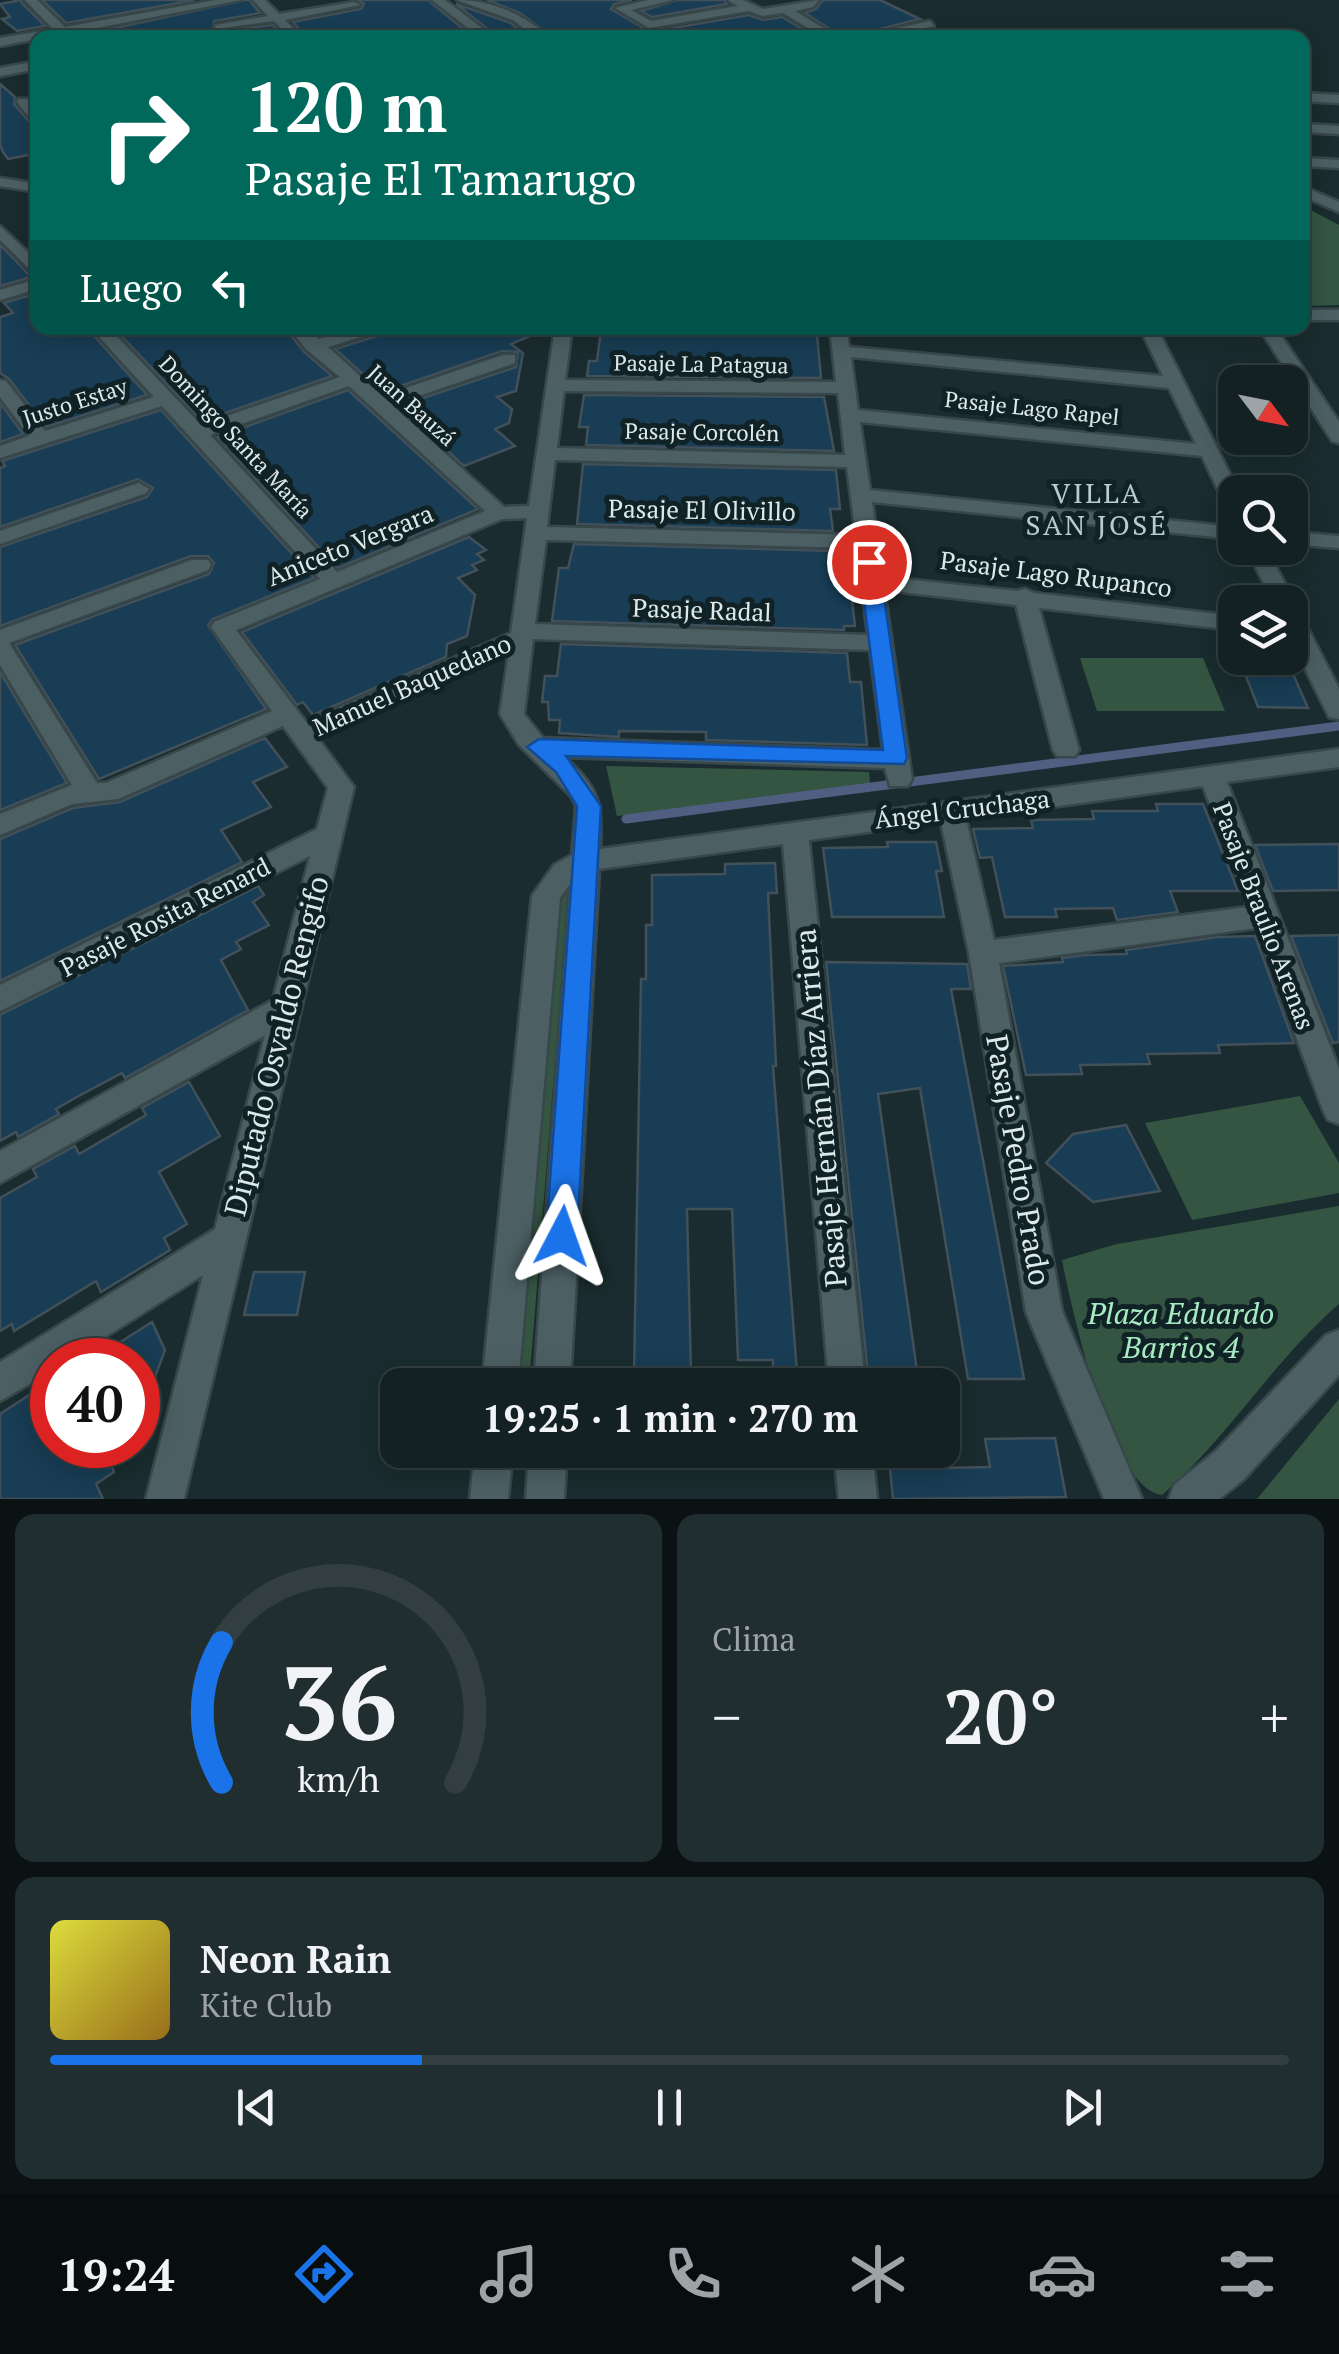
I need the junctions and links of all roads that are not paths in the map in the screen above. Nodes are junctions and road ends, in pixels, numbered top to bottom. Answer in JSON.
{"nodes":[{"id":1,"x":31,"y":0,"type":"edge"},
{"id":2,"x":150,"y":0,"type":"edge"},
{"id":3,"x":235,"y":0,"type":"edge"},
{"id":4,"x":259,"y":0,"type":"edge"},
{"id":5,"x":438,"y":0,"type":"edge"},
{"id":6,"x":463,"y":0,"type":"edge"},
{"id":7,"x":490,"y":0,"type":"edge"},
{"id":8,"x":667,"y":0,"type":"edge"},
{"id":9,"x":734,"y":0,"type":"edge"},
{"id":10,"x":813,"y":0,"type":"edge"},
{"id":11,"x":354,"y":5,"type":"dead end"},
{"id":12,"x":748,"y":8,"type":"junction"},
{"id":13,"x":784,"y":9,"type":"junction"},
{"id":14,"x":159,"y":12,"type":"junction"},
{"id":15,"x":277,"y":18,"type":"junction"},
{"id":16,"x":517,"y":18,"type":"junction"},
{"id":17,"x":930,"y":24,"type":"dead end"},
{"id":18,"x":472,"y":26,"type":"junction"},
{"id":19,"x":219,"y":27,"type":"dead end"},
{"id":20,"x":61,"y":30,"type":"edge"},
{"id":21,"x":82,"y":30,"type":"edge"},
{"id":22,"x":289,"y":30,"type":"edge"},
{"id":23,"x":478,"y":30,"type":"edge"},
{"id":24,"x":533,"y":30,"type":"edge"},
{"id":25,"x":820,"y":30,"type":"edge"},
{"id":26,"x":899,"y":30,"type":"edge"},
{"id":27,"x":30,"y":38,"type":"edge"},
{"id":28,"x":0,"y":42,"type":"edge"},
{"id":29,"x":30,"y":68,"type":"edge"},
{"id":30,"x":3,"y":79,"type":"edge"},
{"id":31,"x":1310,"y":97,"type":"edge"},
{"id":32,"x":1339,"y":99,"type":"edge"},
{"id":33,"x":23,"y":102,"type":"dead end"},
{"id":34,"x":30,"y":112,"type":"edge"},
{"id":35,"x":1310,"y":128,"type":"edge"},
{"id":36,"x":1339,"y":130,"type":"edge"},
{"id":37,"x":1310,"y":162,"type":"edge"},
{"id":38,"x":1339,"y":164,"type":"edge"},
{"id":39,"x":0,"y":182,"type":"edge"},
{"id":40,"x":30,"y":187,"type":"edge"},
{"id":41,"x":1310,"y":193,"type":"edge"},
{"id":42,"x":1334,"y":203,"type":"edge"},
{"id":43,"x":0,"y":230,"type":"edge"},
{"id":44,"x":30,"y":263,"type":"edge"},
{"id":45,"x":30,"y":286,"type":"edge"},
{"id":46,"x":0,"y":294,"type":"edge"},
{"id":47,"x":1310,"y":315,"type":"edge"},
{"id":48,"x":1339,"y":315,"type":"edge"},
{"id":49,"x":107,"y":335,"type":"edge"},
{"id":50,"x":303,"y":335,"type":"edge"},
{"id":51,"x":348,"y":335,"type":"edge"},
{"id":52,"x":561,"y":335,"type":"edge"},
{"id":53,"x":839,"y":335,"type":"edge"},
{"id":54,"x":1152,"y":335,"type":"edge"},
{"id":55,"x":1273,"y":335,"type":"edge"},
{"id":56,"x":313,"y":346,"type":"junction"},
{"id":57,"x":842,"y":350,"type":"junction"},
{"id":58,"x":510,"y":359,"type":"dead end"},
{"id":59,"x":351,"y":380,"type":"junction"},
{"id":60,"x":1176,"y":383,"type":"junction"},
{"id":61,"x":555,"y":384,"type":"junction"},
{"id":62,"x":0,"y":386,"type":"edge"},
{"id":63,"x":847,"y":388,"type":"junction"},
{"id":64,"x":166,"y":398,"type":"junction"},
{"id":65,"x":378,"y":404,"type":"junction"},
{"id":66,"x":851,"y":415,"type":"junction"},
{"id":67,"x":200,"y":432,"type":"junction"},
{"id":68,"x":1339,"y":437,"type":"edge"},
{"id":69,"x":42,"y":439,"type":"junction"},
{"id":70,"x":1208,"y":451,"type":"junction"},
{"id":71,"x":0,"y":452,"type":"edge"},
{"id":72,"x":546,"y":454,"type":"junction"},
{"id":73,"x":858,"y":460,"type":"junction"},
{"id":74,"x":1220,"y":475,"type":"edge"},
{"id":75,"x":139,"y":489,"type":"dead end"},
{"id":76,"x":861,"y":494,"type":"junction"},
{"id":77,"x":499,"y":514,"type":"junction"},
{"id":78,"x":537,"y":522,"type":"junction"},
{"id":79,"x":1218,"y":531,"type":"edge"},
{"id":80,"x":0,"y":538,"type":"edge"},
{"id":81,"x":1308,"y":539,"type":"edge"},
{"id":82,"x":866,"y":542,"type":"junction"},
{"id":83,"x":1339,"y":542,"type":"edge"},
{"id":84,"x":200,"y":565,"type":"dead end"},
{"id":85,"x":334,"y":581,"type":"junction"},
{"id":86,"x":871,"y":582,"type":"junction"},
{"id":87,"x":1025,"y":596,"type":"junction"},
{"id":88,"x":1218,"y":621,"type":"edge"},
{"id":89,"x":222,"y":627,"type":"joint"},
{"id":90,"x":522,"y":634,"type":"junction"},
{"id":91,"x":0,"y":638,"type":"edge"},
{"id":92,"x":880,"y":643,"type":"junction"},
{"id":93,"x":0,"y":646,"type":"edge"},
{"id":94,"x":1308,"y":654,"type":"edge"},
{"id":95,"x":1338,"y":711,"type":"edge"},
{"id":96,"x":295,"y":724,"type":"junction"},
{"id":97,"x":539,"y":747,"type":"junction"},
{"id":98,"x":1066,"y":750,"type":"dead end"},
{"id":99,"x":1339,"y":758,"type":"edge"},
{"id":100,"x":1212,"y":776,"type":"junction"},
{"id":101,"x":90,"y":793,"type":"junction"},
{"id":102,"x":951,"y":810,"type":"junction"},
{"id":103,"x":0,"y":825,"type":"edge"},
{"id":104,"x":795,"y":830,"type":"junction"},
{"id":105,"x":330,"y":834,"type":"junction"},
{"id":106,"x":585,"y":862,"type":"junction"},
{"id":107,"x":1263,"y":916,"type":"junction"},
{"id":108,"x":983,"y":953,"type":"junction"},
{"id":109,"x":0,"y":1000,"type":"edge"},
{"id":110,"x":286,"y":1008,"type":"junction"},
{"id":111,"x":1339,"y":1110,"type":"edge"},
{"id":112,"x":0,"y":1168,"type":"edge"},
{"id":113,"x":229,"y":1239,"type":"junction"},
{"id":114,"x":1339,"y":1348,"type":"edge"},
{"id":115,"x":502,"y":1368,"type":"edge"},
{"id":116,"x":553,"y":1368,"type":"edge"},
{"id":117,"x":845,"y":1368,"type":"edge"},
{"id":118,"x":0,"y":1383,"type":"edge"},
{"id":119,"x":492,"y":1468,"type":"edge"},
{"id":120,"x":547,"y":1468,"type":"edge"},
{"id":121,"x":855,"y":1468,"type":"edge"},
{"id":122,"x":165,"y":1499,"type":"edge"},
{"id":123,"x":489,"y":1499,"type":"edge"},
{"id":124,"x":545,"y":1499,"type":"edge"},
{"id":125,"x":858,"y":1499,"type":"edge"},
{"id":126,"x":1123,"y":1499,"type":"edge"},
{"id":127,"x":1188,"y":1499,"type":"edge"}],
"edges":[{"from":1,"to":20,"type":"street"},
{"from":2,"to":14,"type":"street"},
{"from":3,"to":14,"type":"street"},
{"from":4,"to":15,"type":"street"},
{"from":5,"to":18,"type":"street"},
{"from":6,"to":16,"type":"street"},
{"from":7,"to":16,"type":"street"},
{"from":8,"to":12,"type":"street"},
{"from":9,"to":12,"type":"street"},
{"from":10,"to":13,"type":"street"},
{"from":11,"to":15,"type":"street"},
{"from":12,"to":13,"type":"street"},
{"from":13,"to":25,"type":"street"},
{"from":14,"to":21,"type":"street"},
{"from":15,"to":19,"type":"street"},
{"from":15,"to":22,"type":"street"},
{"from":16,"to":18,"type":"street"},
{"from":16,"to":24,"type":"street"},
{"from":17,"to":26,"type":"street"},
{"from":18,"to":23,"type":"street"},
{"from":27,"to":28,"type":"street"},
{"from":29,"to":30,"type":"street"},
{"from":31,"to":32,"type":"street"},
{"from":33,"to":34,"type":"street"},
{"from":35,"to":36,"type":"street"},
{"from":37,"to":38,"type":"street"},
{"from":39,"to":40,"type":"street"},
{"from":41,"to":42,"type":"street"},
{"from":43,"to":44,"type":"street"},
{"from":45,"to":46,"type":"street"},
{"from":47,"to":48,"type":"street"},
{"from":49,"to":64,"type":"street","name":"Domingo Santa María"},
{"from":50,"to":56,"type":"street","name":"Juan Bauzá"},
{"from":51,"to":56,"type":"street"},
{"from":52,"to":61,"type":"street"},
{"from":53,"to":57,"type":"street"},
{"from":54,"to":60,"type":"street"},
{"from":55,"to":68,"type":"street"},
{"from":56,"to":59,"type":"street","name":"Juan Bauzá"},
{"from":57,"to":60,"type":"street"},
{"from":57,"to":63,"type":"street"},
{"from":58,"to":65,"type":"street"},
{"from":59,"to":65,"type":"street","name":"Juan Bauzá"},
{"from":59,"to":67,"type":"street"},
{"from":60,"to":70,"type":"street"},
{"from":61,"to":63,"type":"street","name":"Pasaje La Patagua"},
{"from":61,"to":72,"type":"street"},
{"from":62,"to":69,"type":"street"},
{"from":63,"to":66,"type":"street"},
{"from":64,"to":67,"type":"street","name":"Domingo Santa María"},
{"from":64,"to":69,"type":"street","name":"Justo Estay"},
{"from":65,"to":77,"type":"street","name":"Juan Bauzá"},
{"from":66,"to":70,"type":"street","name":"Pasaje Lago Rapel"},
{"from":66,"to":73,"type":"street"},
{"from":67,"to":85,"type":"street","name":"Domingo Santa María"},
{"from":69,"to":71,"type":"street","name":"Justo Estay"},
{"from":70,"to":74,"type":"street"},
{"from":72,"to":73,"type":"street","name":"Pasaje Corcolén"},
{"from":72,"to":78,"type":"street"},
{"from":73,"to":76,"type":"street"},
{"from":75,"to":80,"type":"street"},
{"from":76,"to":79,"type":"street"},
{"from":76,"to":82,"type":"street"},
{"from":77,"to":78,"type":"street","name":"Aniceto Vergara"},
{"from":77,"to":85,"type":"street","name":"Aniceto Vergara"},
{"from":78,"to":82,"type":"street","name":"Pasaje El Olivillo"},
{"from":78,"to":90,"type":"street"},
{"from":81,"to":83,"type":"street"},
{"from":82,"to":86,"type":"street"},
{"from":84,"to":91,"type":"street"},
{"from":85,"to":89,"type":"street","name":"Aniceto Vergara"},
{"from":86,"to":87,"type":"street","name":"Pasaje Lago Rupanco"},
{"from":86,"to":92,"type":"street"},
{"from":87,"to":88,"type":"street","name":"Pasaje Lago Rupanco"},
{"from":87,"to":98,"type":"street"},
{"from":89,"to":96,"type":"street","name":"Diputado Osvaldo Rengifo"},
{"from":90,"to":92,"type":"street","name":"Pasaje Radal"},
{"from":90,"to":96,"type":"street","name":"Manuel Baquedano"},
{"from":90,"to":97,"type":"street"},
{"from":92,"to":97,"type":"street"},
{"from":93,"to":101,"type":"street"},
{"from":94,"to":95,"type":"street"},
{"from":96,"to":101,"type":"street","name":"Manuel Baquedano"},
{"from":96,"to":105,"type":"street","name":"Diputado Osvaldo Rengifo"},
{"from":97,"to":106,"type":"street"},
{"from":99,"to":100,"type":"street","name":"Ángel Cruchaga"},
{"from":100,"to":102,"type":"street","name":"Ángel Cruchaga"},
{"from":100,"to":107,"type":"street","name":"Pasaje Braulio Arenas"},
{"from":101,"to":103,"type":"street","name":"Manuel Baquedano"},
{"from":102,"to":104,"type":"street","name":"Ángel Cruchaga"},
{"from":102,"to":108,"type":"street","name":"Pasaje Pedro Prado"},
{"from":104,"to":106,"type":"street","name":"Ángel Cruchaga"},
{"from":104,"to":117,"type":"street","name":"Pasaje Hernán Díaz Arriera"},
{"from":105,"to":109,"type":"street","name":"Pasaje Rosita Renard"},
{"from":105,"to":110,"type":"street","name":"Diputado Osvaldo Rengifo"},
{"from":106,"to":115,"type":"street"},
{"from":106,"to":116,"type":"street"},
{"from":107,"to":108,"type":"street"},
{"from":107,"to":111,"type":"street","name":"Pasaje Braulio Arenas"},
{"from":108,"to":126,"type":"street","name":"Pasaje Pedro Prado"},
{"from":110,"to":112,"type":"street"},
{"from":110,"to":113,"type":"street","name":"Diputado Osvaldo Rengifo"},
{"from":113,"to":118,"type":"street"},
{"from":113,"to":122,"type":"street","name":"Diputado Osvaldo Rengifo"},
{"from":114,"to":127,"type":"street"},
{"from":119,"to":123,"type":"street"},
{"from":120,"to":124,"type":"street"},
{"from":121,"to":125,"type":"street"}]}
